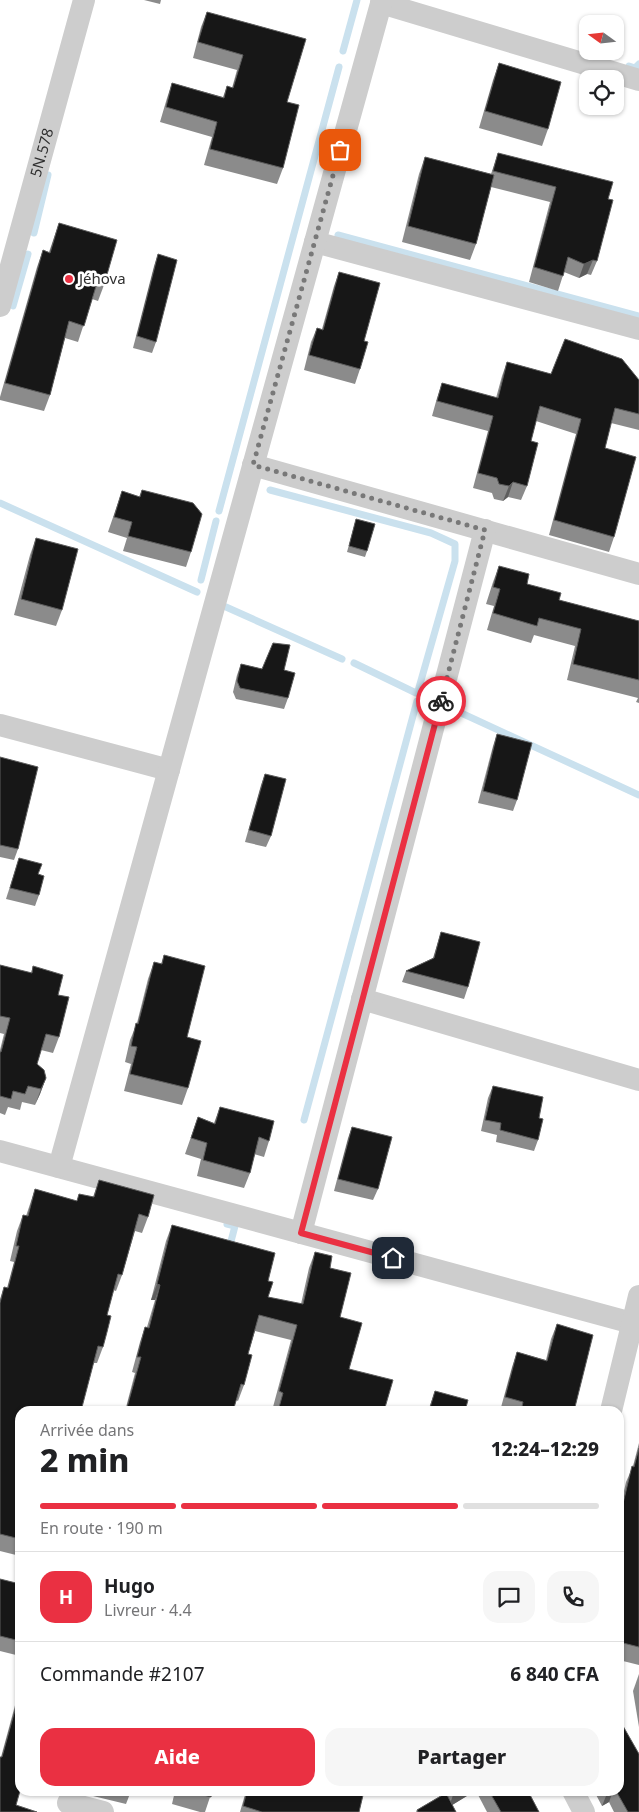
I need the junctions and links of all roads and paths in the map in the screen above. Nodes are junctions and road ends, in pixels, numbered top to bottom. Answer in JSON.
{"nodes":[{"id":1,"x":84,"y":0,"type":"edge"},
{"id":2,"x":382,"y":1,"type":"edge"},
{"id":3,"x":639,"y":80,"type":"edge"},
{"id":4,"x":315,"y":242,"type":"junction"},
{"id":5,"x":0,"y":306,"type":"edge"},
{"id":6,"x":639,"y":329,"type":"edge"},
{"id":7,"x":253,"y":465,"type":"junction"},
{"id":8,"x":485,"y":530,"type":"junction"},
{"id":9,"x":639,"y":574,"type":"edge"},
{"id":10,"x":0,"y":725,"type":"edge"},
{"id":11,"x":169,"y":770,"type":"junction"},
{"id":12,"x":362,"y":999,"type":"junction"},
{"id":13,"x":639,"y":1080,"type":"edge"},
{"id":14,"x":0,"y":1151,"type":"edge"},
{"id":15,"x":59,"y":1167,"type":"junction"},
{"id":16,"x":301,"y":1233,"type":"junction"},
{"id":17,"x":639,"y":1296,"type":"edge"},
{"id":18,"x":636,"y":1324,"type":"edge"},
{"id":19,"x":612,"y":1406,"type":"edge"},
{"id":20,"x":576,"y":1796,"type":"edge"},
{"id":21,"x":68,"y":1803,"type":"dead end"},
{"id":22,"x":103,"y":1812,"type":"edge"},
{"id":23,"x":584,"y":1812,"type":"edge"}],
"edges":[{"from":1,"to":5,"type":"street","name":"5N.578"},
{"from":2,"to":3,"type":"street"},
{"from":2,"to":4,"type":"street"},
{"from":4,"to":6,"type":"street"},
{"from":4,"to":7,"type":"street"},
{"from":7,"to":8,"type":"street"},
{"from":7,"to":11,"type":"street"},
{"from":8,"to":9,"type":"street"},
{"from":8,"to":12,"type":"street"},
{"from":10,"to":11,"type":"street"},
{"from":11,"to":15,"type":"street"},
{"from":12,"to":13,"type":"street"},
{"from":12,"to":16,"type":"street"},
{"from":14,"to":15,"type":"street"},
{"from":15,"to":16,"type":"street"},
{"from":16,"to":18,"type":"street"},
{"from":17,"to":18,"type":"street"},
{"from":18,"to":19,"type":"street"},
{"from":20,"to":23,"type":"street"},
{"from":21,"to":22,"type":"street"}]}
